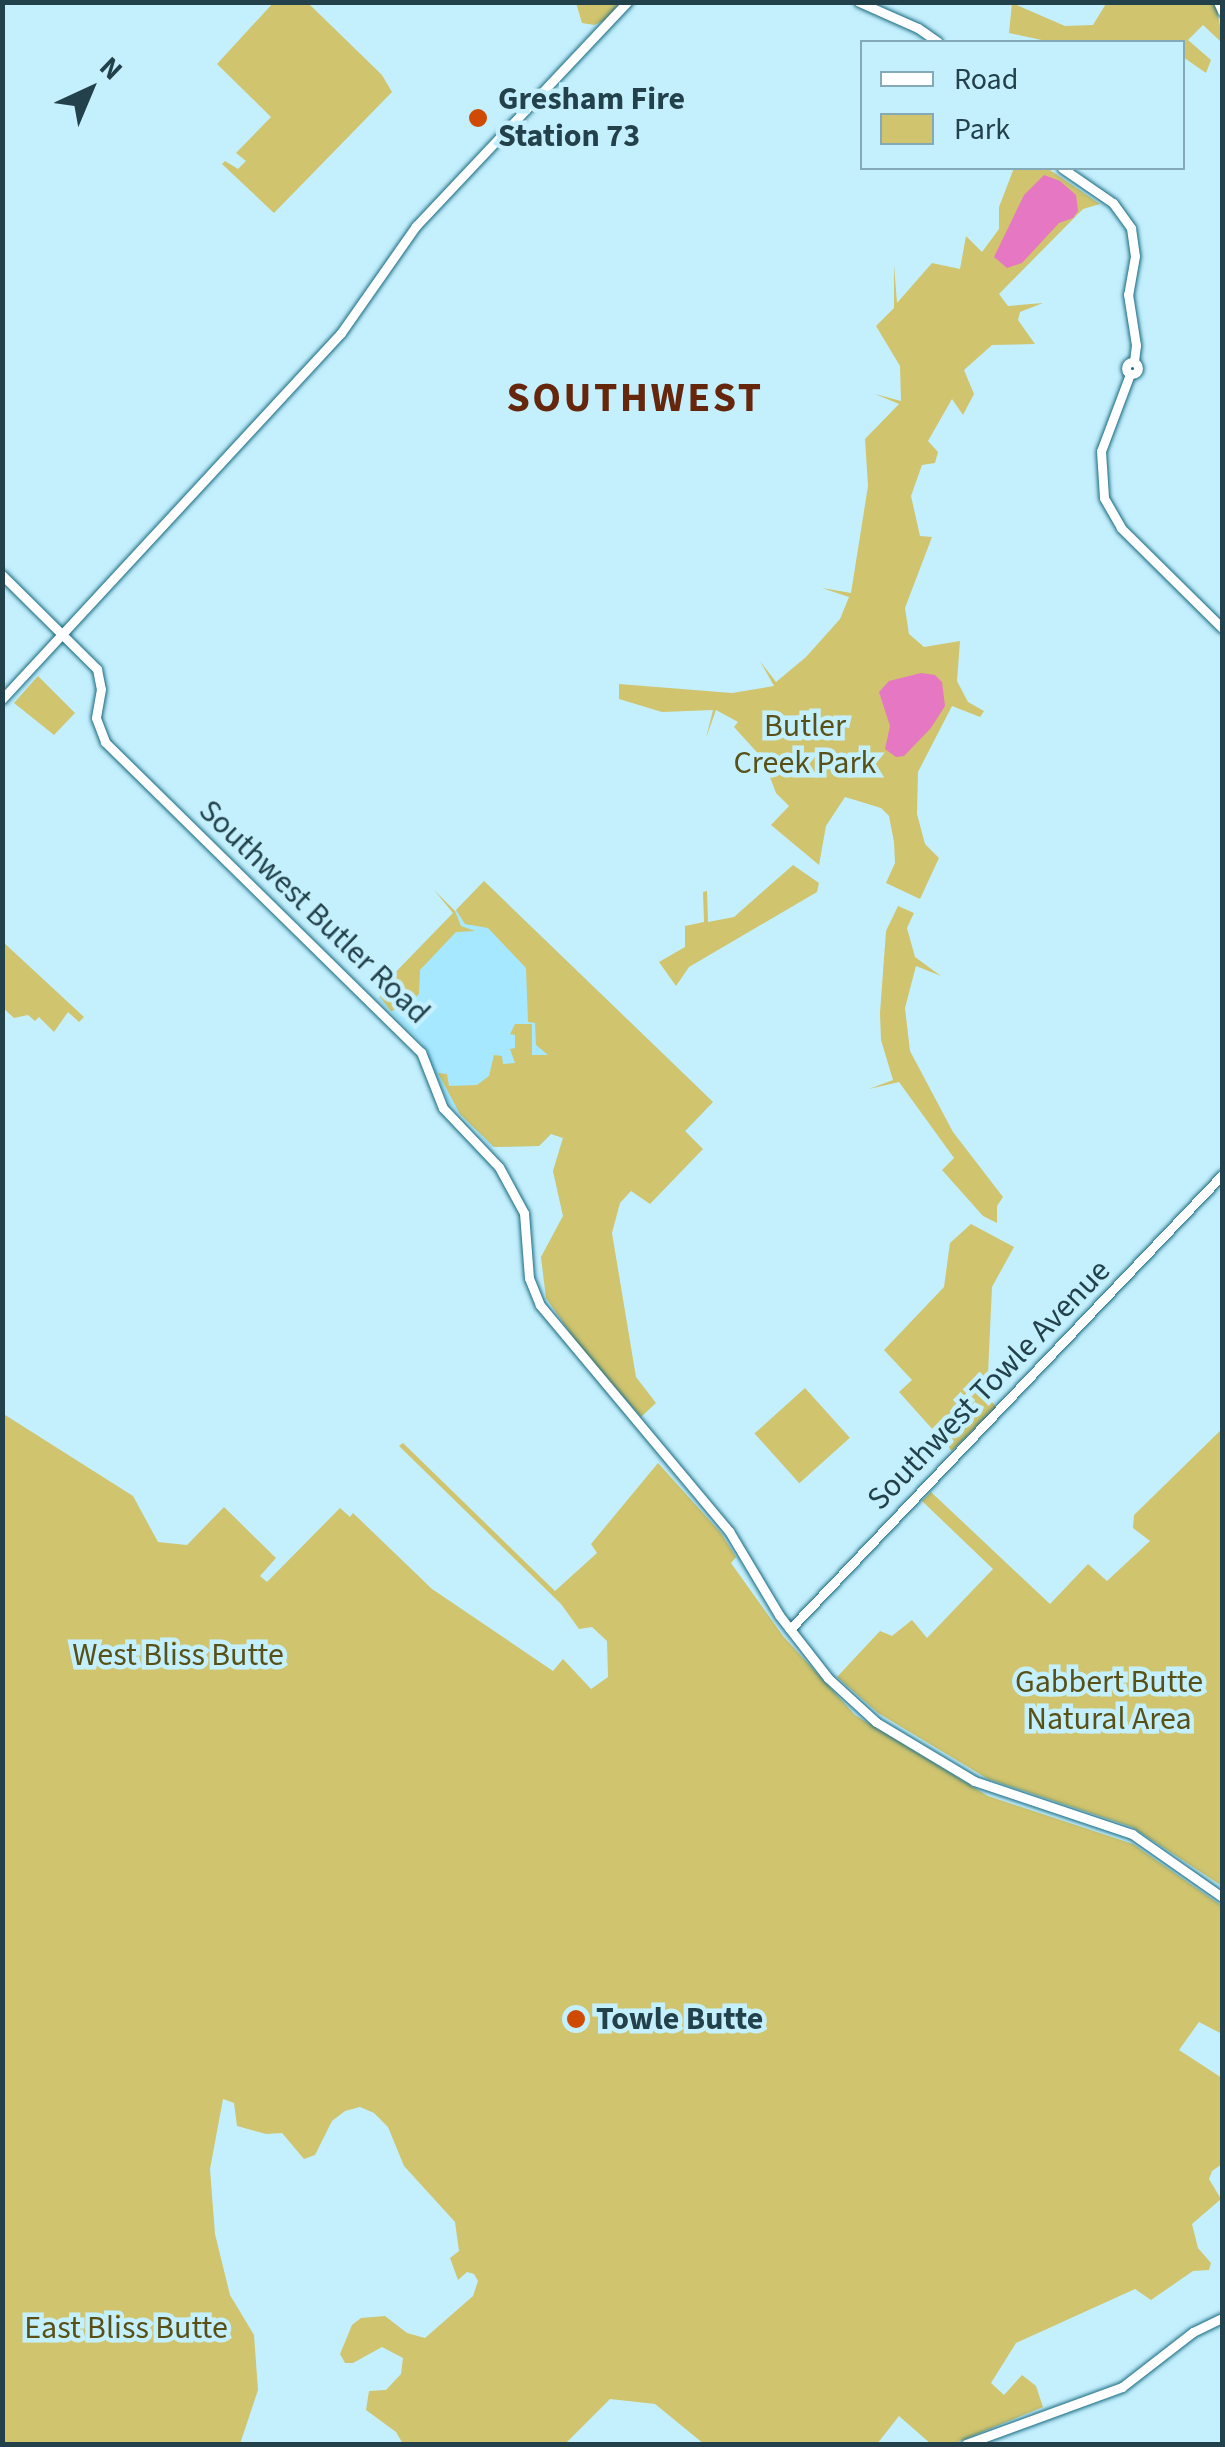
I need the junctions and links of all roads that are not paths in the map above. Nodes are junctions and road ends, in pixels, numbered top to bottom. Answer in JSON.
{"nodes":[{"id":1,"x":627,"y":2,"type":"edge"},
{"id":2,"x":859,"y":2,"type":"edge"},
{"id":3,"x":1218,"y":2,"type":"edge"},
{"id":4,"x":1222,"y":12,"type":"edge"},
{"id":5,"x":935,"y":40,"type":"edge"},
{"id":6,"x":1065,"y":170,"type":"edge"},
{"id":7,"x":2,"y":575,"type":"edge"},
{"id":8,"x":1222,"y":628,"type":"edge"},
{"id":9,"x":62,"y":633,"type":"junction"},
{"id":10,"x":2,"y":699,"type":"edge"},
{"id":11,"x":1222,"y":1175,"type":"edge"},
{"id":12,"x":790,"y":1629,"type":"junction"},
{"id":13,"x":1222,"y":1897,"type":"edge"},
{"id":14,"x":1222,"y":2318,"type":"edge"},
{"id":15,"x":966,"y":2444,"type":"edge"}],
"edges":[{"from":1,"to":9,"type":"main road"},
{"from":2,"to":5,"type":"main road"},
{"from":3,"to":4,"type":"main road"},
{"from":6,"to":8,"type":"main road"},
{"from":7,"to":9,"type":"main road","name":"Southwest Butler Road"},
{"from":9,"to":10,"type":"main road"},
{"from":9,"to":12,"type":"main road","name":"Southwest Butler Road"},
{"from":11,"to":12,"type":"main road","name":"Southwest Towle Avenue"},
{"from":12,"to":13,"type":"main road","name":"Southwest Butler Road"},
{"from":14,"to":15,"type":"main road"}]}
